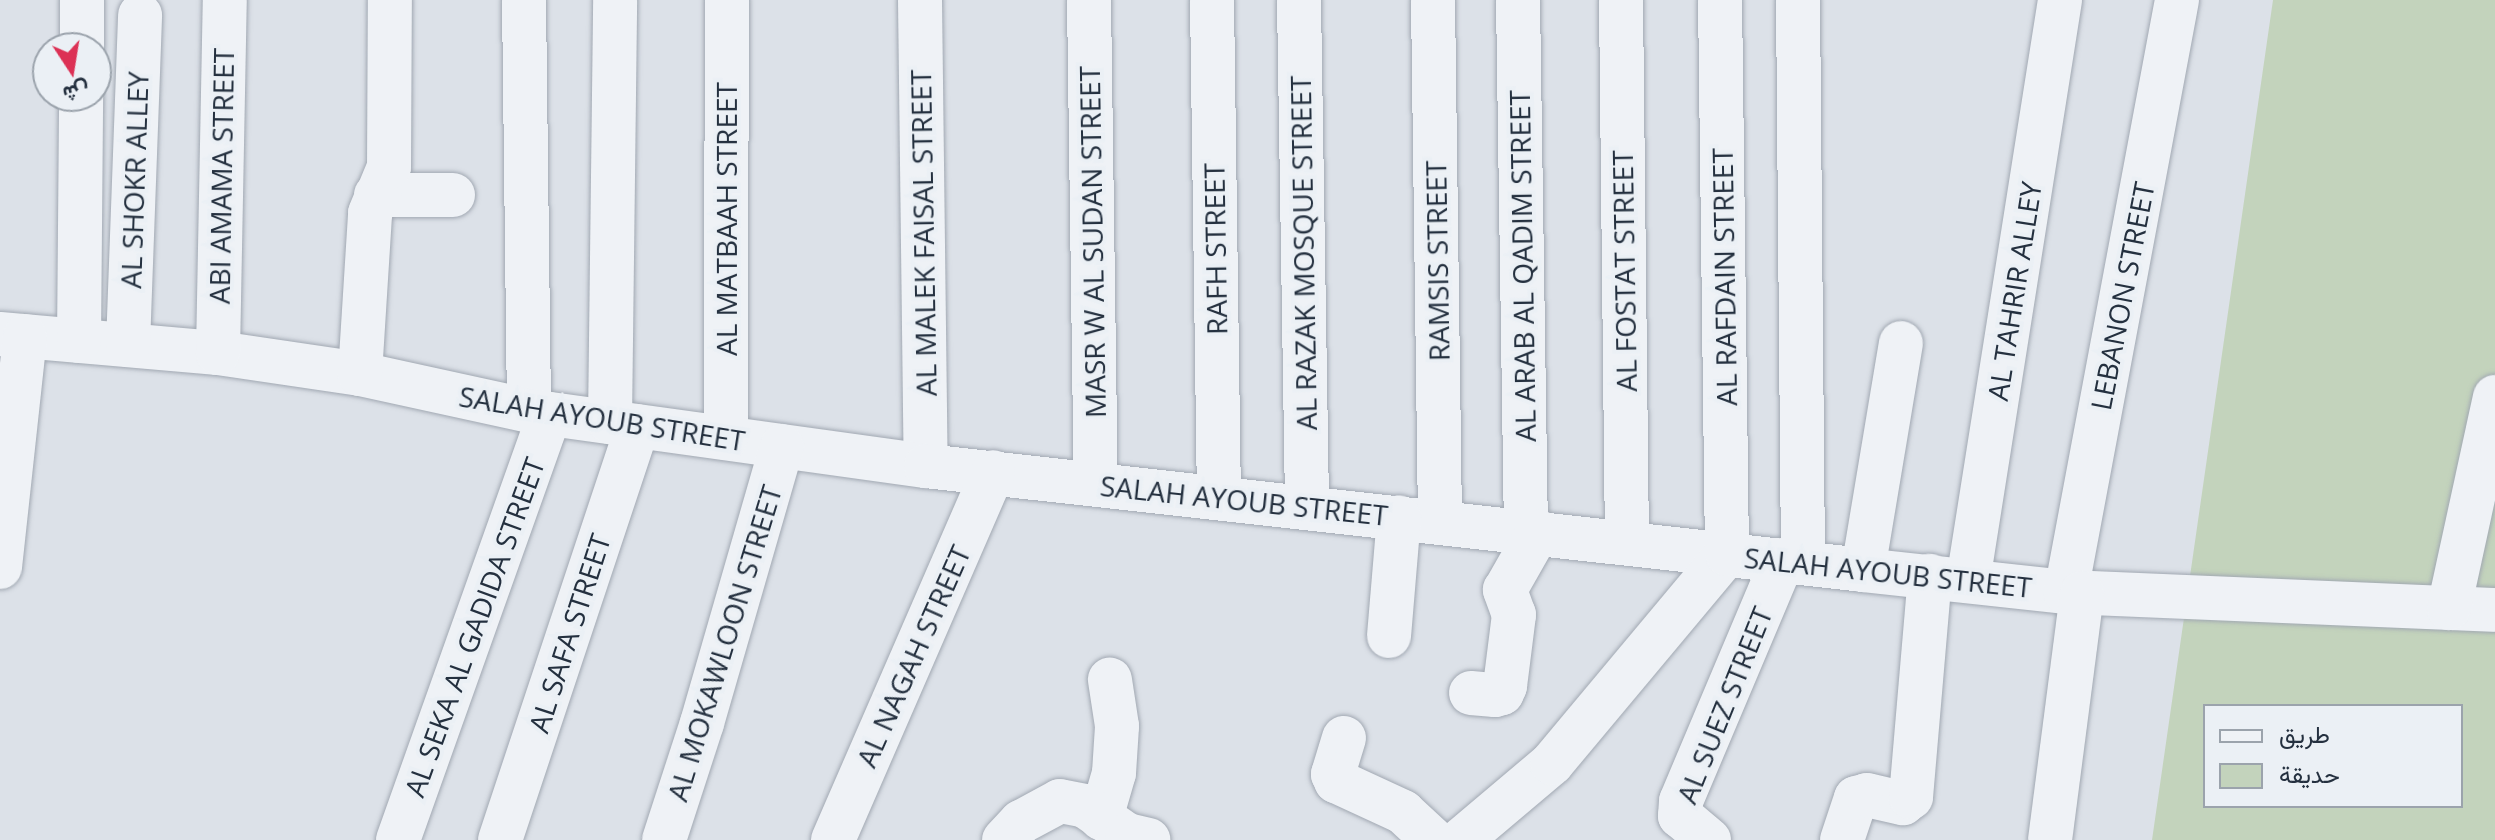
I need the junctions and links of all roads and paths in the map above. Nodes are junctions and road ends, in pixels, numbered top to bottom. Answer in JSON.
{"nodes":[{"id":1,"x":82,"y":0,"type":"edge"},
{"id":2,"x":225,"y":0,"type":"edge"},
{"id":3,"x":390,"y":0,"type":"edge"},
{"id":4,"x":524,"y":0,"type":"edge"},
{"id":5,"x":615,"y":0,"type":"edge"},
{"id":6,"x":727,"y":0,"type":"edge"},
{"id":7,"x":920,"y":0,"type":"edge"},
{"id":8,"x":1089,"y":0,"type":"edge"},
{"id":9,"x":1212,"y":0,"type":"edge"},
{"id":10,"x":1299,"y":0,"type":"edge"},
{"id":11,"x":1433,"y":0,"type":"edge"},
{"id":12,"x":1518,"y":0,"type":"edge"},
{"id":13,"x":1621,"y":0,"type":"edge"},
{"id":14,"x":1720,"y":0,"type":"edge"},
{"id":15,"x":1798,"y":0,"type":"edge"},
{"id":16,"x":2060,"y":0,"type":"edge"},
{"id":17,"x":2177,"y":0,"type":"edge"},
{"id":18,"x":140,"y":15,"type":"dead end"},
{"id":19,"x":82,"y":32,"type":"edge"},
{"id":20,"x":81,"y":112,"type":"edge"},
{"id":21,"x":376,"y":195,"type":"junction"},
{"id":22,"x":453,"y":195,"type":"dead end"},
{"id":23,"x":13,"y":335,"type":"edge"},
{"id":24,"x":79,"y":341,"type":"junction"},
{"id":25,"x":1901,"y":343,"type":"dead end"},
{"id":26,"x":128,"y":345,"type":"junction"},
{"id":27,"x":218,"y":353,"type":"junction"},
{"id":28,"x":360,"y":374,"type":"junction"},
{"id":29,"x":2495,"y":397,"type":"edge"},
{"id":30,"x":539,"y":412,"type":"junction"},
{"id":31,"x":624,"y":424,"type":"junction"},
{"id":32,"x":726,"y":438,"type":"junction"},
{"id":33,"x":782,"y":446,"type":"junction"},
{"id":34,"x":926,"y":466,"type":"junction"},
{"id":35,"x":993,"y":472,"type":"junction"},
{"id":36,"x":1096,"y":484,"type":"junction"},
{"id":37,"x":1219,"y":498,"type":"junction"},
{"id":38,"x":1307,"y":506,"type":"junction"},
{"id":39,"x":1420,"y":519,"type":"junction"},
{"id":40,"x":1532,"y":532,"type":"junction"},
{"id":41,"x":1627,"y":542,"type":"junction"},
{"id":42,"x":1727,"y":554,"type":"junction"},
{"id":43,"x":1793,"y":561,"type":"junction"},
{"id":44,"x":0,"y":567,"type":"edge"},
{"id":45,"x":1863,"y":570,"type":"junction"},
{"id":46,"x":1949,"y":579,"type":"junction"},
{"id":47,"x":2074,"y":592,"type":"junction"},
{"id":48,"x":2449,"y":608,"type":"junction"},
{"id":49,"x":2495,"y":610,"type":"edge"},
{"id":50,"x":1389,"y":636,"type":"dead end"},
{"id":51,"x":1110,"y":680,"type":"dead end"},
{"id":52,"x":1471,"y":693,"type":"dead end"},
{"id":53,"x":1344,"y":738,"type":"dead end"},
{"id":54,"x":1101,"y":818,"type":"junction"},
{"id":55,"x":398,"y":840,"type":"edge"},
{"id":56,"x":500,"y":840,"type":"edge"},
{"id":57,"x":664,"y":840,"type":"edge"},
{"id":58,"x":833,"y":840,"type":"edge"},
{"id":59,"x":1004,"y":840,"type":"edge"},
{"id":60,"x":1148,"y":840,"type":"edge"},
{"id":61,"x":1433,"y":840,"type":"edge"},
{"id":62,"x":1461,"y":840,"type":"edge"},
{"id":63,"x":1709,"y":840,"type":"edge"},
{"id":64,"x":1842,"y":840,"type":"edge"},
{"id":65,"x":2050,"y":840,"type":"edge"}],
"edges":[{"from":1,"to":19,"type":"street"},
{"from":2,"to":27,"type":"street","name":"ABI AMAMA STREET"},
{"from":3,"to":21,"type":"street"},
{"from":4,"to":30,"type":"street"},
{"from":5,"to":31,"type":"street","name":"AL SAFA STREET"},
{"from":6,"to":32,"type":"street","name":"AL MATBAAH STREET"},
{"from":7,"to":34,"type":"street","name":"AL MALEK FAISAL STREET"},
{"from":8,"to":36,"type":"street","name":"MASR W AL SUDAN STREET"},
{"from":9,"to":37,"type":"street","name":"RAFH STREET"},
{"from":10,"to":38,"type":"street","name":"AL RAZAK MOSQUE STREET"},
{"from":11,"to":39,"type":"street","name":"RAMSIS STREET"},
{"from":12,"to":40,"type":"street","name":"AL ARAB AL QADIM STREET"},
{"from":13,"to":41,"type":"street","name":"AL FOSTAT STREET"},
{"from":14,"to":42,"type":"street","name":"AL RAFDAIN STREET"},
{"from":15,"to":43,"type":"street"},
{"from":16,"to":46,"type":"street","name":"AL TAHRIR ALLEY"},
{"from":17,"to":47,"type":"street","name":"LEBANON STREET"},
{"from":18,"to":26,"type":"street","name":"AL SHOKR ALLEY"},
{"from":20,"to":24,"type":"street"},
{"from":21,"to":22,"type":"street"},
{"from":21,"to":28,"type":"street"},
{"from":23,"to":24,"type":"street","name":"SALAH AYOUB STREET"},
{"from":23,"to":44,"type":"street"},
{"from":24,"to":26,"type":"street","name":"SALAH AYOUB STREET"},
{"from":25,"to":45,"type":"street"},
{"from":26,"to":27,"type":"street","name":"SALAH AYOUB STREET"},
{"from":27,"to":28,"type":"street","name":"SALAH AYOUB STREET"},
{"from":28,"to":30,"type":"street","name":"SALAH AYOUB STREET"},
{"from":29,"to":48,"type":"street"},
{"from":30,"to":31,"type":"street","name":"SALAH AYOUB STREET"},
{"from":30,"to":55,"type":"street","name":"AL SEKA AL GADIDA STREET"},
{"from":31,"to":32,"type":"street","name":"SALAH AYOUB STREET"},
{"from":31,"to":56,"type":"street","name":"AL SAFA STREET"},
{"from":32,"to":33,"type":"street","name":"SALAH AYOUB STREET"},
{"from":33,"to":34,"type":"street","name":"SALAH AYOUB STREET"},
{"from":33,"to":57,"type":"street","name":"AL MOKAWLOON STREET"},
{"from":34,"to":35,"type":"street","name":"SALAH AYOUB STREET"},
{"from":35,"to":36,"type":"street","name":"SALAH AYOUB STREET"},
{"from":35,"to":58,"type":"street","name":"AL NAGAH STREET"},
{"from":36,"to":37,"type":"street","name":"SALAH AYOUB STREET"},
{"from":37,"to":38,"type":"street","name":"SALAH AYOUB STREET"},
{"from":38,"to":39,"type":"street","name":"SALAH AYOUB STREET"},
{"from":39,"to":40,"type":"street","name":"SALAH AYOUB STREET"},
{"from":39,"to":50,"type":"street","name":"RAMSIS STREET"},
{"from":40,"to":41,"type":"street","name":"SALAH AYOUB STREET"},
{"from":40,"to":52,"type":"street"},
{"from":41,"to":42,"type":"street","name":"SALAH AYOUB STREET"},
{"from":42,"to":43,"type":"street","name":"SALAH AYOUB STREET"},
{"from":42,"to":62,"type":"street"},
{"from":43,"to":45,"type":"street","name":"SALAH AYOUB STREET"},
{"from":43,"to":63,"type":"street","name":"AL SUEZ STREET"},
{"from":45,"to":46,"type":"street","name":"SALAH AYOUB STREET"},
{"from":46,"to":47,"type":"street","name":"SALAH AYOUB STREET"},
{"from":46,"to":64,"type":"street","name":"AL TAHRIR ALLEY"},
{"from":47,"to":48,"type":"street","name":"SALAH AYOUB STREET"},
{"from":47,"to":65,"type":"street","name":"LEBANON STREET"},
{"from":48,"to":49,"type":"street","name":"SALAH AYOUB STREET"},
{"from":51,"to":54,"type":"street"},
{"from":53,"to":61,"type":"street"},
{"from":54,"to":59,"type":"street"},
{"from":54,"to":60,"type":"street"}]}
